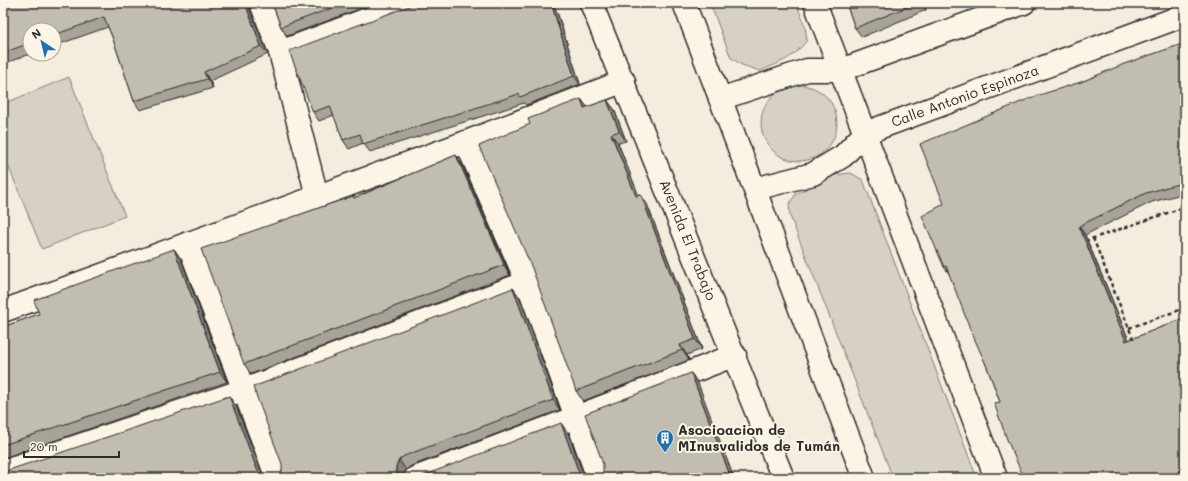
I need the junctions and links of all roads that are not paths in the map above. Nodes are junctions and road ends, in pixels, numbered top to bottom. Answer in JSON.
{"nodes":[{"id":1,"x":261,"y":3,"type":"edge"},
{"id":2,"x":410,"y":3,"type":"edge"},
{"id":3,"x":591,"y":3,"type":"edge"},
{"id":4,"x":684,"y":3,"type":"edge"},
{"id":5,"x":815,"y":3,"type":"edge"},
{"id":6,"x":1024,"y":3,"type":"edge"},
{"id":7,"x":1185,"y":15,"type":"edge"},
{"id":8,"x":280,"y":52,"type":"junction"},
{"id":9,"x":841,"y":70,"type":"junction"},
{"id":10,"x":624,"y":81,"type":"junction"},
{"id":11,"x":720,"y":99,"type":"junction"},
{"id":12,"x":865,"y":133,"type":"junction"},
{"id":13,"x":466,"y":142,"type":"junction"},
{"id":14,"x":755,"y":189,"type":"junction"},
{"id":15,"x":317,"y":196,"type":"junction"},
{"id":16,"x":188,"y":243,"type":"junction"},
{"id":17,"x":527,"y":282,"type":"junction"},
{"id":18,"x":3,"y":311,"type":"edge"},
{"id":19,"x":735,"y":355,"type":"junction"},
{"id":20,"x":244,"y":390,"type":"junction"},
{"id":21,"x":576,"y":417,"type":"junction"},
{"id":22,"x":3,"y":470,"type":"edge"},
{"id":23,"x":277,"y":478,"type":"edge"},
{"id":24,"x":415,"y":478,"type":"edge"},
{"id":25,"x":598,"y":478,"type":"edge"},
{"id":26,"x":783,"y":478,"type":"edge"},
{"id":27,"x":864,"y":478,"type":"edge"},
{"id":28,"x":996,"y":478,"type":"edge"}],
"edges":[{"from":1,"to":8,"type":"street"},
{"from":2,"to":8,"type":"street"},
{"from":3,"to":10,"type":"street","name":"Avenida El Trabajo"},
{"from":4,"to":11,"type":"street"},
{"from":5,"to":9,"type":"street"},
{"from":6,"to":9,"type":"street"},
{"from":7,"to":12,"type":"street","name":"Calle Antonio Espinoza"},
{"from":8,"to":15,"type":"street"},
{"from":9,"to":11,"type":"street"},
{"from":9,"to":12,"type":"street"},
{"from":10,"to":13,"type":"street"},
{"from":10,"to":19,"type":"street","name":"Avenida El Trabajo"},
{"from":11,"to":14,"type":"street"},
{"from":12,"to":14,"type":"street","name":"Calle Antonio Espinoza"},
{"from":12,"to":28,"type":"street"},
{"from":13,"to":15,"type":"street"},
{"from":13,"to":17,"type":"street"},
{"from":14,"to":27,"type":"street"},
{"from":15,"to":16,"type":"street"},
{"from":16,"to":18,"type":"street"},
{"from":16,"to":20,"type":"street"},
{"from":17,"to":20,"type":"street"},
{"from":17,"to":21,"type":"street"},
{"from":19,"to":21,"type":"street"},
{"from":19,"to":26,"type":"street","name":"Avenida El Trabajo"},
{"from":20,"to":22,"type":"street"},
{"from":20,"to":23,"type":"street"},
{"from":21,"to":24,"type":"street"},
{"from":21,"to":25,"type":"street"}]}
